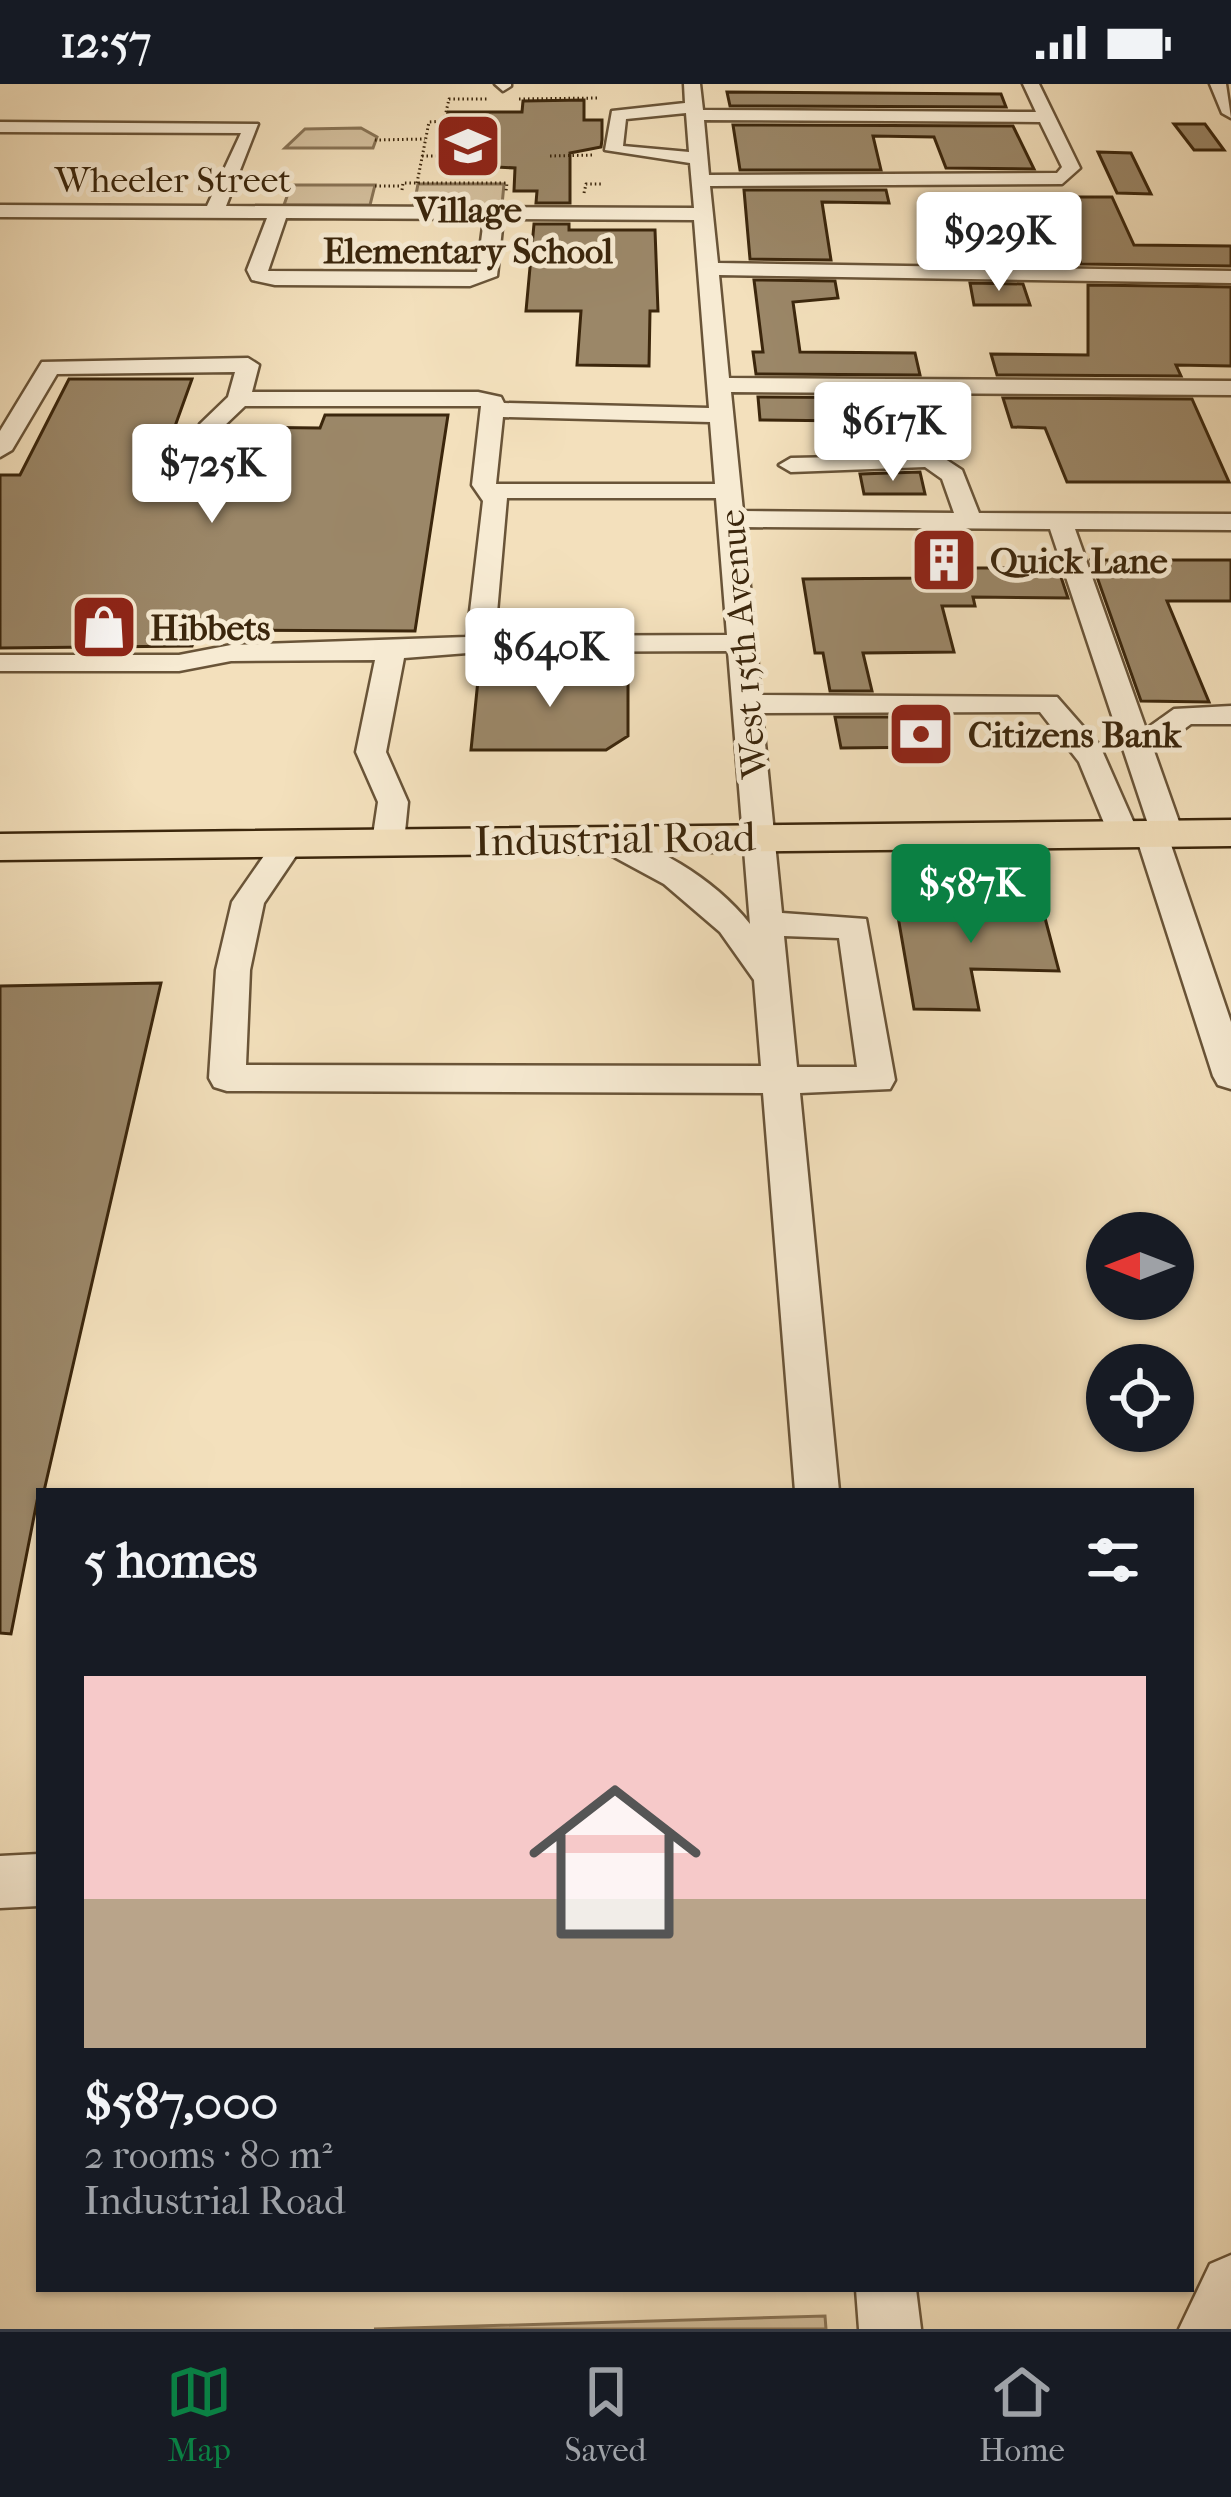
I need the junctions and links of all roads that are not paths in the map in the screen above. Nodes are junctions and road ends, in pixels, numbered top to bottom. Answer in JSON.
{"nodes":[{"id":1,"x":1031,"y":84,"type":"edge"},
{"id":2,"x":1218,"y":84,"type":"edge"},
{"id":3,"x":694,"y":102,"type":"edge"},
{"id":4,"x":1231,"y":113,"type":"edge"},
{"id":5,"x":1048,"y":117,"type":"junction"},
{"id":6,"x":0,"y":127,"type":"edge"},
{"id":7,"x":700,"y":170,"type":"junction"},
{"id":8,"x":0,"y":211,"type":"edge"},
{"id":9,"x":214,"y":212,"type":"junction"},
{"id":10,"x":497,"y":213,"type":"junction"},
{"id":11,"x":706,"y":214,"type":"junction"},
{"id":12,"x":276,"y":221,"type":"junction"},
{"id":13,"x":710,"y":269,"type":"junction"},
{"id":14,"x":1231,"y":277,"type":"edge"},
{"id":15,"x":1231,"y":388,"type":"edge"},
{"id":16,"x":239,"y":399,"type":"junction"},
{"id":17,"x":721,"y":400,"type":"junction"},
{"id":18,"x":492,"y":410,"type":"junction"},
{"id":19,"x":0,"y":450,"type":"edge"},
{"id":20,"x":196,"y":468,"type":"dead end"},
{"id":21,"x":765,"y":486,"type":"junction"},
{"id":22,"x":488,"y":491,"type":"junction"},
{"id":23,"x":968,"y":521,"type":"junction"},
{"id":24,"x":1060,"y":521,"type":"junction"},
{"id":25,"x":1231,"y":522,"type":"edge"},
{"id":26,"x":741,"y":643,"type":"junction"},
{"id":27,"x":480,"y":644,"type":"junction"},
{"id":28,"x":391,"y":650,"type":"junction"},
{"id":29,"x":661,"y":661,"type":"dead end"},
{"id":30,"x":0,"y":663,"type":"edge"},
{"id":31,"x":443,"y":664,"type":"dead end"},
{"id":32,"x":746,"y":704,"type":"junction"},
{"id":33,"x":1231,"y":715,"type":"edge"},
{"id":34,"x":1138,"y":748,"type":"junction"},
{"id":35,"x":1147,"y":833,"type":"junction"},
{"id":36,"x":1231,"y":833,"type":"edge"},
{"id":37,"x":758,"y":836,"type":"junction"},
{"id":38,"x":595,"y":838,"type":"junction"},
{"id":39,"x":388,"y":842,"type":"junction"},
{"id":40,"x":288,"y":844,"type":"junction"},
{"id":41,"x":0,"y":847,"type":"edge"},
{"id":42,"x":767,"y":924,"type":"junction"},
{"id":43,"x":772,"y":980,"type":"junction"},
{"id":44,"x":1215,"y":982,"type":"edge"},
{"id":45,"x":1231,"y":1076,"type":"edge"},
{"id":46,"x":780,"y":1078,"type":"junction"},
{"id":47,"x":817,"y":1488,"type":"edge"},
{"id":48,"x":36,"y":1880,"type":"edge"},
{"id":49,"x":0,"y":1882,"type":"edge"},
{"id":50,"x":1231,"y":2285,"type":"edge"},
{"id":51,"x":886,"y":2292,"type":"edge"},
{"id":52,"x":890,"y":2329,"type":"edge"},
{"id":53,"x":1210,"y":2329,"type":"edge"}],
"edges":[{"from":1,"to":5,"type":"street"},
{"from":2,"to":4,"type":"street"},
{"from":3,"to":5,"type":"street"},
{"from":3,"to":7,"type":"street","name":"West 15th Avenue"},
{"from":3,"to":7,"type":"street"},
{"from":5,"to":7,"type":"street"},
{"from":6,"to":9,"type":"street"},
{"from":7,"to":11,"type":"street","name":"West 15th Avenue"},
{"from":8,"to":9,"type":"street","name":"Wheeler Street"},
{"from":9,"to":12,"type":"street","name":"Wheeler Street"},
{"from":10,"to":11,"type":"street"},
{"from":10,"to":12,"type":"street","name":"Wheeler Street"},
{"from":10,"to":12,"type":"street"},
{"from":11,"to":13,"type":"street","name":"West 15th Avenue"},
{"from":13,"to":14,"type":"street"},
{"from":13,"to":17,"type":"street","name":"West 15th Avenue"},
{"from":15,"to":17,"type":"street"},
{"from":16,"to":18,"type":"street"},
{"from":16,"to":19,"type":"street"},
{"from":16,"to":20,"type":"street"},
{"from":17,"to":18,"type":"street"},
{"from":17,"to":21,"type":"street","name":"West 15th Avenue"},
{"from":18,"to":22,"type":"street"},
{"from":21,"to":22,"type":"street"},
{"from":21,"to":23,"type":"street"},
{"from":21,"to":23,"type":"street"},
{"from":21,"to":26,"type":"street","name":"West 15th Avenue"},
{"from":22,"to":27,"type":"street"},
{"from":23,"to":24,"type":"street"},
{"from":24,"to":25,"type":"street"},
{"from":24,"to":34,"type":"street"},
{"from":26,"to":27,"type":"street"},
{"from":26,"to":32,"type":"street","name":"West 15th Avenue"},
{"from":27,"to":28,"type":"street"},
{"from":28,"to":30,"type":"street"},
{"from":28,"to":39,"type":"street"},
{"from":29,"to":31,"type":"street"},
{"from":32,"to":35,"type":"street"},
{"from":32,"to":37,"type":"street","name":"West 15th Avenue"},
{"from":33,"to":34,"type":"street"},
{"from":34,"to":35,"type":"street"},
{"from":35,"to":36,"type":"main road","name":"Industrial Road"},
{"from":35,"to":37,"type":"main road","name":"Industrial Road"},
{"from":35,"to":44,"type":"street"},
{"from":37,"to":38,"type":"main road","name":"Industrial Road"},
{"from":37,"to":42,"type":"street","name":"West 15th Avenue"},
{"from":38,"to":39,"type":"main road","name":"Industrial Road"},
{"from":38,"to":43,"type":"street"},
{"from":39,"to":40,"type":"main road","name":"Industrial Road"},
{"from":40,"to":41,"type":"main road","name":"Industrial Road"},
{"from":40,"to":46,"type":"street"},
{"from":42,"to":43,"type":"street","name":"West 15th Avenue"},
{"from":42,"to":46,"type":"street"},
{"from":43,"to":46,"type":"street","name":"West 15th Avenue"},
{"from":44,"to":45,"type":"street"},
{"from":46,"to":47,"type":"street","name":"West 15th Avenue"},
{"from":48,"to":49,"type":"street"},
{"from":50,"to":53,"type":"street"},
{"from":51,"to":52,"type":"street"}]}
